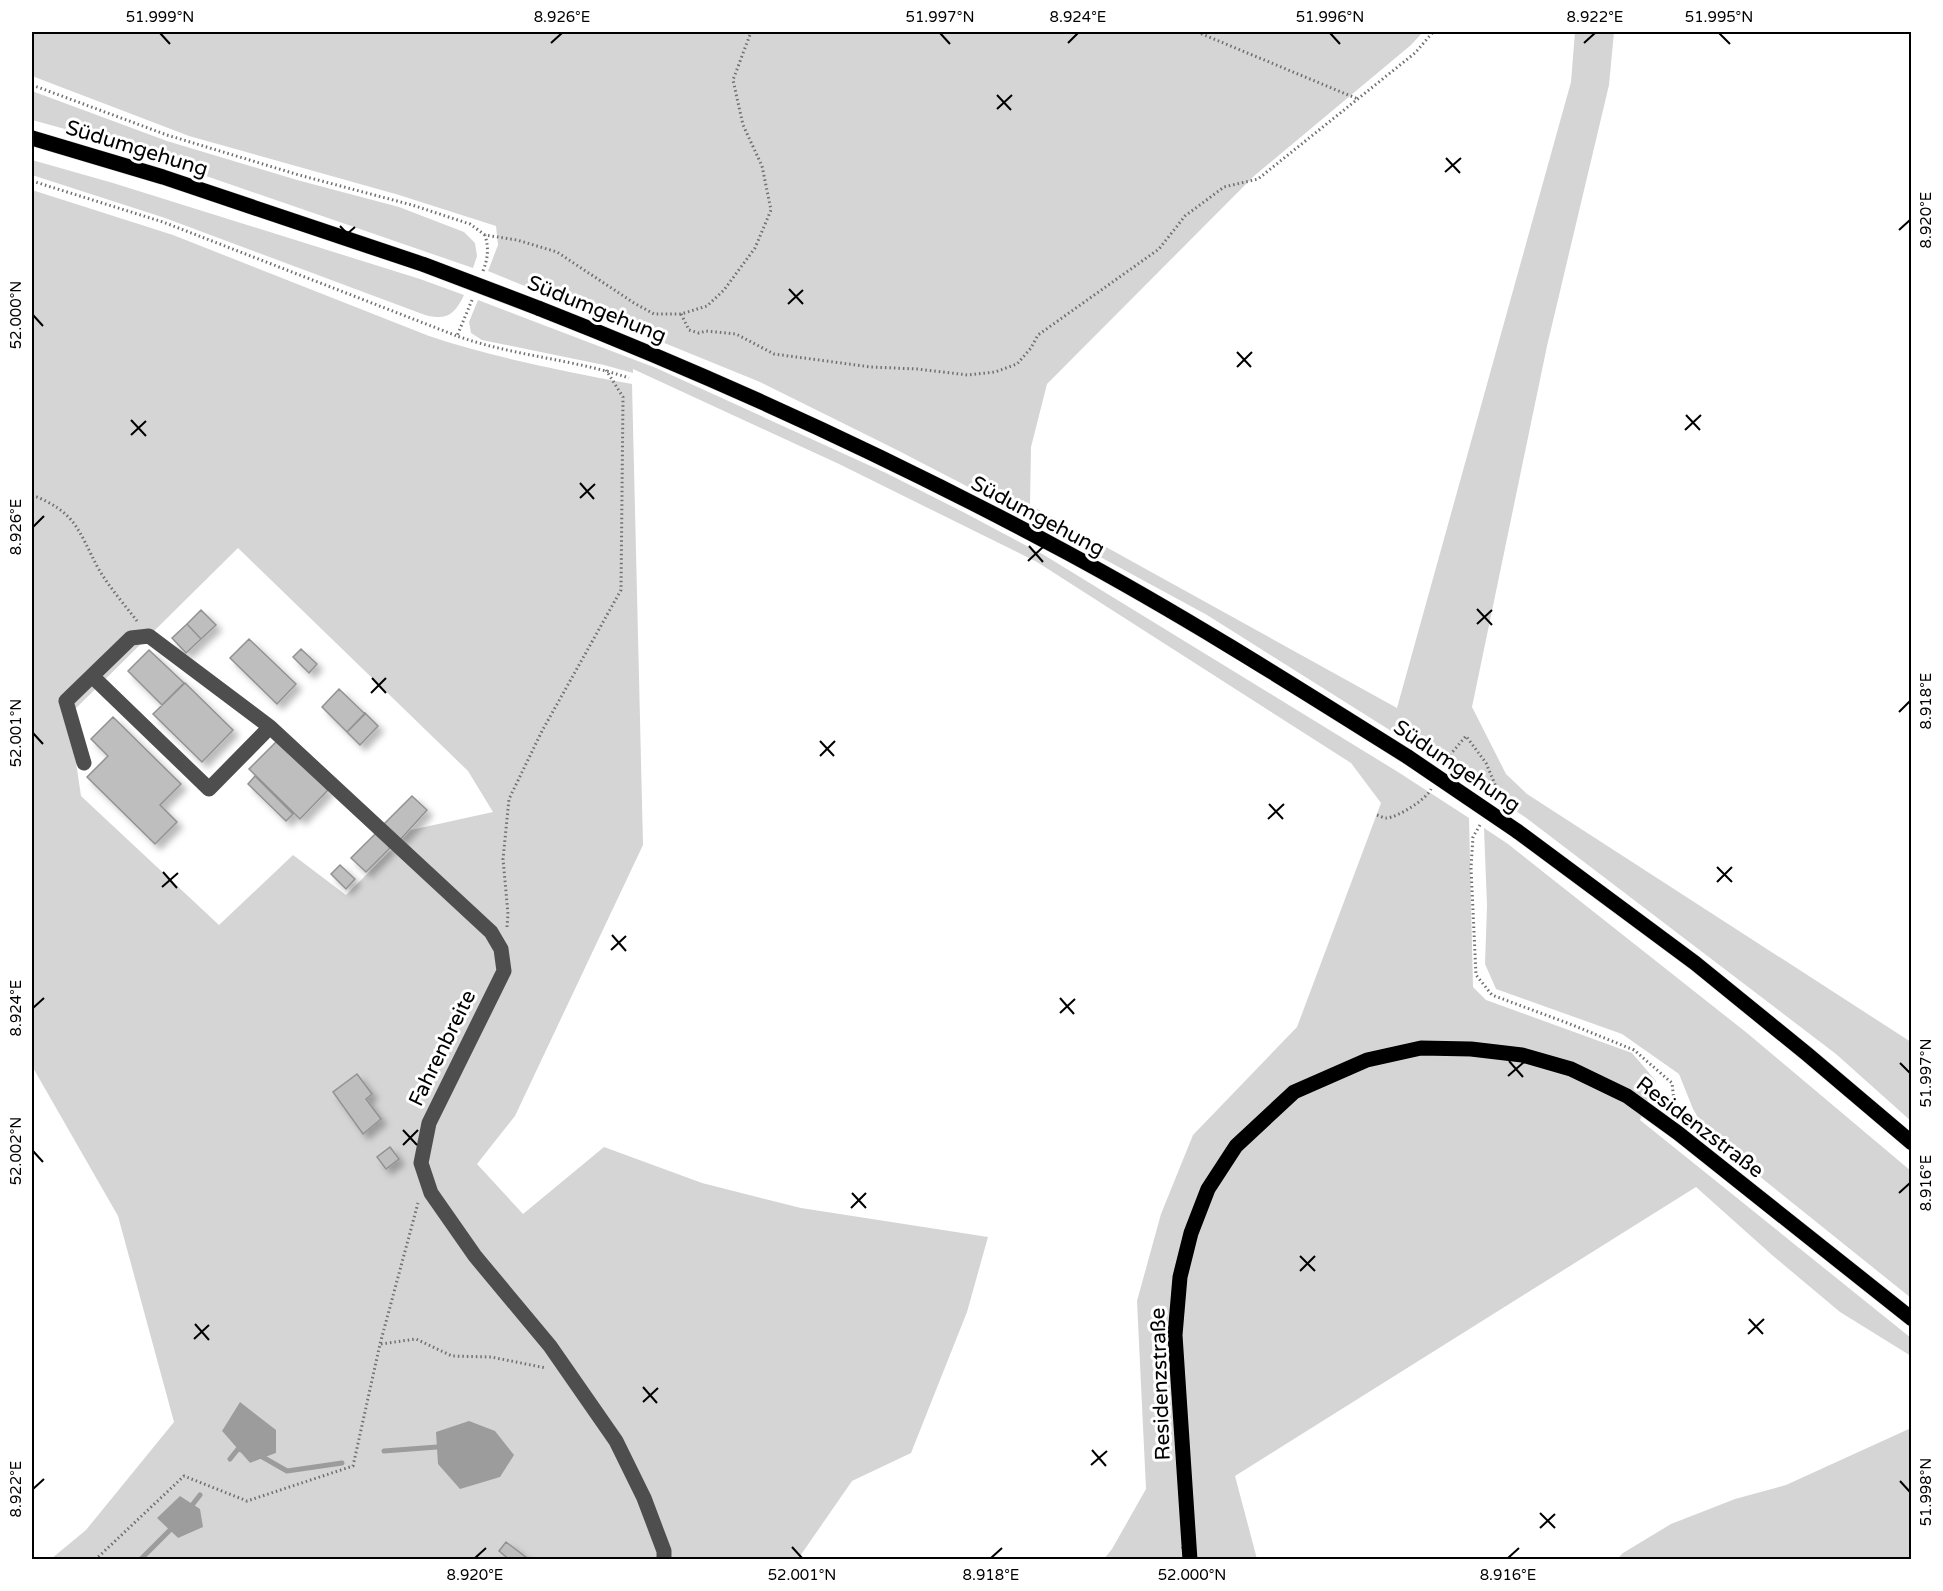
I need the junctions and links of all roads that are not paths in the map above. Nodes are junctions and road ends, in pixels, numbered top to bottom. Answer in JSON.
{"nodes":[{"id":1,"x":32,"y":138,"type":"edge"},
{"id":2,"x":92,"y":676,"type":"junction"},
{"id":3,"x":270,"y":727,"type":"junction"},
{"id":4,"x":84,"y":763,"type":"dead end"},
{"id":5,"x":1911,"y":1143,"type":"edge"},
{"id":6,"x":1911,"y":1319,"type":"edge"},
{"id":7,"x":664,"y":1560,"type":"edge"},
{"id":8,"x":1190,"y":1560,"type":"edge"}],
"edges":[{"from":1,"to":5,"type":"main road","name":"Südumgehung","bridge":true},
{"from":2,"to":3,"type":"lane","name":"Fahrenbreite"},
{"from":2,"to":3,"type":"lane"},
{"from":2,"to":4,"type":"lane"},
{"from":3,"to":7,"type":"lane","name":"Fahrenbreite"},
{"from":6,"to":8,"type":"main road","name":"Residenzstraße"}]}
